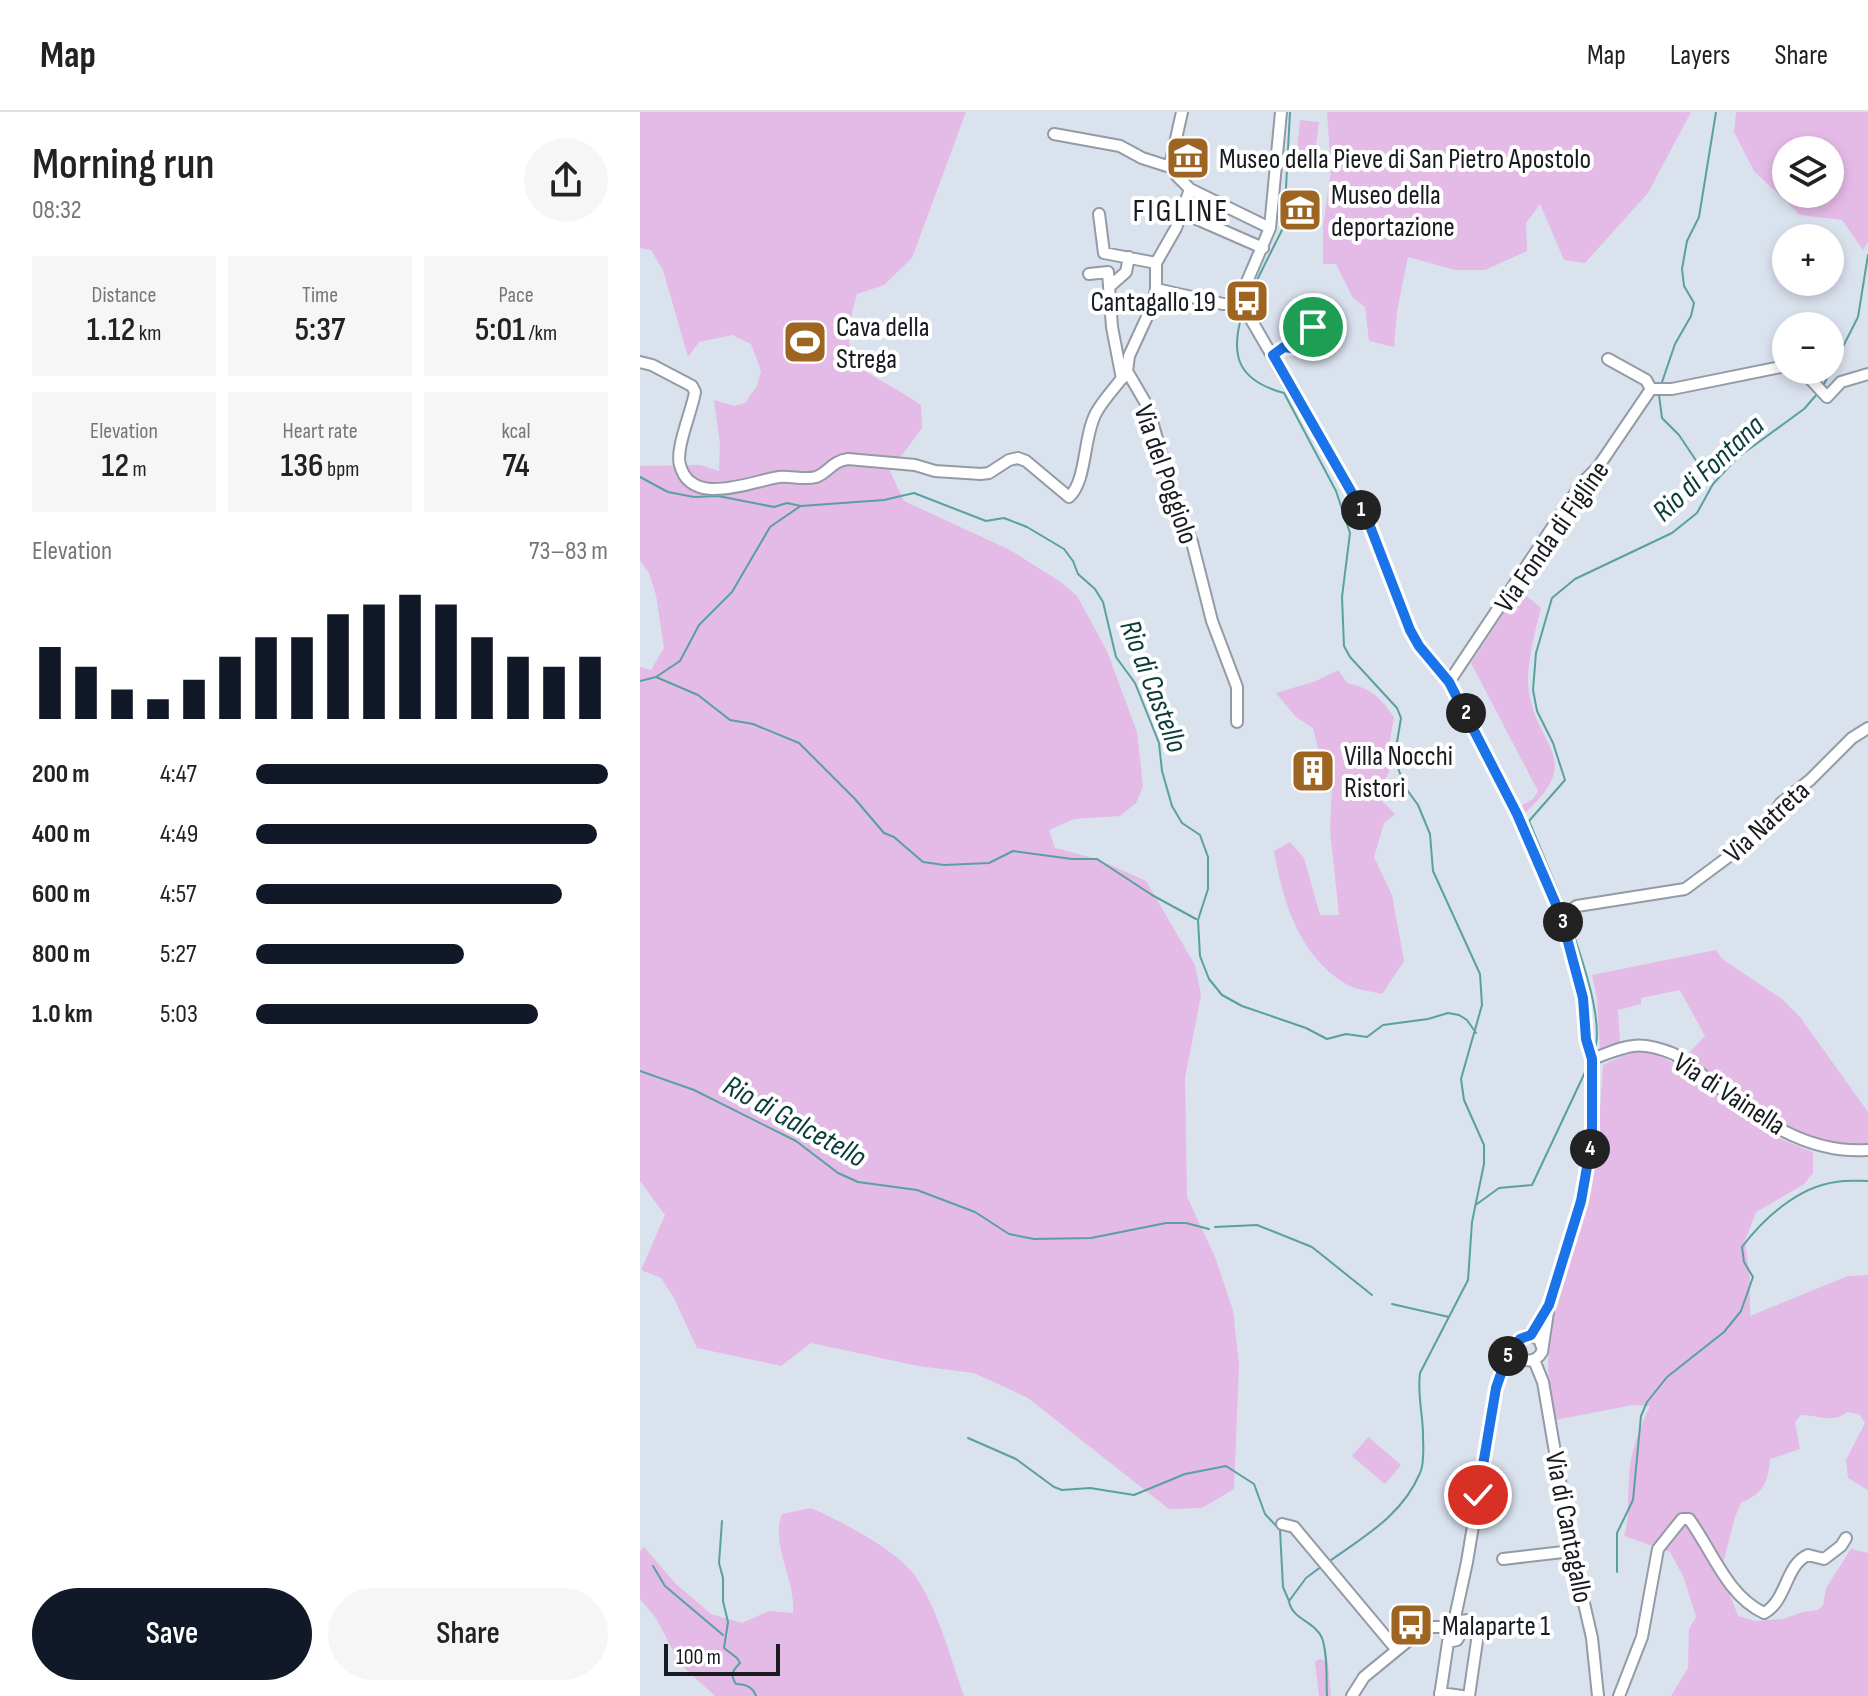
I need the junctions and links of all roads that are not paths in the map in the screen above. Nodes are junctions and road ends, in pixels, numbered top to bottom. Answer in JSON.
{"nodes":[{"id":1,"x":1182,"y":112,"type":"edge"},
{"id":2,"x":1281,"y":112,"type":"edge"},
{"id":3,"x":1054,"y":134,"type":"dead end"},
{"id":4,"x":1173,"y":143,"type":"junction"},
{"id":5,"x":1190,"y":189,"type":"junction"},
{"id":6,"x":1183,"y":213,"type":"junction"},
{"id":7,"x":1099,"y":214,"type":"dead end"},
{"id":8,"x":1270,"y":228,"type":"junction"},
{"id":9,"x":1263,"y":248,"type":"junction"},
{"id":10,"x":1123,"y":257,"type":"junction"},
{"id":11,"x":1156,"y":263,"type":"junction"},
{"id":12,"x":1108,"y":272,"type":"junction"},
{"id":13,"x":1089,"y":274,"type":"dead end"},
{"id":14,"x":1109,"y":287,"type":"junction"},
{"id":15,"x":1156,"y":289,"type":"junction"},
{"id":16,"x":1244,"y":308,"type":"junction"},
{"id":17,"x":1313,"y":327,"type":"dead end"},
{"id":18,"x":1273,"y":355,"type":"junction"},
{"id":19,"x":1608,"y":359,"type":"dead end"},
{"id":20,"x":640,"y":362,"type":"edge"},
{"id":21,"x":1772,"y":369,"type":"edge"},
{"id":22,"x":1868,"y":374,"type":"edge"},
{"id":23,"x":1124,"y":375,"type":"junction"},
{"id":24,"x":1844,"y":381,"type":"edge"},
{"id":25,"x":1815,"y":384,"type":"edge"},
{"id":26,"x":1839,"y":384,"type":"edge"},
{"id":27,"x":1651,"y":389,"type":"junction"},
{"id":28,"x":1449,"y":682,"type":"junction"},
{"id":29,"x":1237,"y":722,"type":"dead end"},
{"id":30,"x":1868,"y":728,"type":"edge"},
{"id":31,"x":1565,"y":914,"type":"junction"},
{"id":32,"x":1590,"y":1055,"type":"junction"},
{"id":33,"x":1868,"y":1150,"type":"edge"},
{"id":34,"x":1549,"y":1305,"type":"junction"},
{"id":35,"x":1531,"y":1335,"type":"junction"},
{"id":36,"x":1516,"y":1346,"type":"junction"},
{"id":37,"x":1542,"y":1347,"type":"junction"},
{"id":38,"x":1528,"y":1360,"type":"junction"},
{"id":39,"x":1506,"y":1363,"type":"junction"},
{"id":40,"x":1282,"y":1524,"type":"dead end"},
{"id":41,"x":1846,"y":1538,"type":"dead end"},
{"id":42,"x":1572,"y":1551,"type":"junction"},
{"id":43,"x":1503,"y":1559,"type":"dead end"},
{"id":44,"x":1454,"y":1622,"type":"junction"},
{"id":45,"x":1442,"y":1627,"type":"junction"},
{"id":46,"x":1448,"y":1642,"type":"junction"},
{"id":47,"x":1396,"y":1649,"type":"junction"},
{"id":48,"x":1440,"y":1694,"type":"edge"},
{"id":49,"x":1352,"y":1696,"type":"edge"},
{"id":50,"x":1462,"y":1696,"type":"edge"},
{"id":51,"x":1469,"y":1696,"type":"edge"},
{"id":52,"x":1598,"y":1696,"type":"edge"},
{"id":53,"x":1619,"y":1696,"type":"edge"}],
"edges":[{"from":1,"to":4,"type":"street"},
{"from":2,"to":8,"type":"street"},
{"from":3,"to":4,"type":"street"},
{"from":4,"to":5,"type":"street"},
{"from":5,"to":6,"type":"street"},
{"from":5,"to":8,"type":"street"},
{"from":6,"to":9,"type":"street"},
{"from":6,"to":11,"type":"street"},
{"from":7,"to":10,"type":"street"},
{"from":8,"to":9,"type":"street"},
{"from":9,"to":16,"type":"street"},
{"from":10,"to":11,"type":"street"},
{"from":10,"to":12,"type":"street"},
{"from":10,"to":14,"type":"street"},
{"from":11,"to":15,"type":"street","name":"Via del Poggiolo"},
{"from":12,"to":13,"type":"street"},
{"from":12,"to":14,"type":"street"},
{"from":14,"to":23,"type":"street"},
{"from":15,"to":16,"type":"street"},
{"from":15,"to":23,"type":"street","name":"Via del Poggiolo"},
{"from":16,"to":18,"type":"street"},
{"from":17,"to":18,"type":"street"},
{"from":18,"to":28,"type":"street"},
{"from":19,"to":27,"type":"street"},
{"from":20,"to":23,"type":"street"},
{"from":21,"to":27,"type":"street"},
{"from":22,"to":24,"type":"street"},
{"from":23,"to":29,"type":"street","name":"Via del Poggiolo"},
{"from":25,"to":26,"type":"street"},
{"from":27,"to":28,"type":"street","name":"Via Fonda di Figline"},
{"from":28,"to":31,"type":"street"},
{"from":30,"to":31,"type":"street","name":"Via Natreta"},
{"from":31,"to":32,"type":"street"},
{"from":32,"to":33,"type":"street","name":"Via di Vainella"},
{"from":32,"to":34,"type":"street"},
{"from":34,"to":35,"type":"street"},
{"from":34,"to":37,"type":"street"},
{"from":35,"to":36,"type":"street"},
{"from":35,"to":37,"type":"street"},
{"from":36,"to":38,"type":"street","name":"Via di Cantagallo"},
{"from":36,"to":39,"type":"street"},
{"from":37,"to":38,"type":"street"},
{"from":38,"to":39,"type":"street"},
{"from":38,"to":42,"type":"street","name":"Via di Cantagallo"},
{"from":39,"to":44,"type":"street"},
{"from":40,"to":47,"type":"street"},
{"from":41,"to":53,"type":"street"},
{"from":42,"to":43,"type":"street"},
{"from":42,"to":52,"type":"street","name":"Via di Cantagallo"},
{"from":44,"to":45,"type":"street"},
{"from":44,"to":46,"type":"street"},
{"from":44,"to":51,"type":"street"},
{"from":45,"to":46,"type":"street"},
{"from":45,"to":47,"type":"street"},
{"from":46,"to":48,"type":"street"},
{"from":47,"to":49,"type":"street"},
{"from":48,"to":50,"type":"street"}]}
